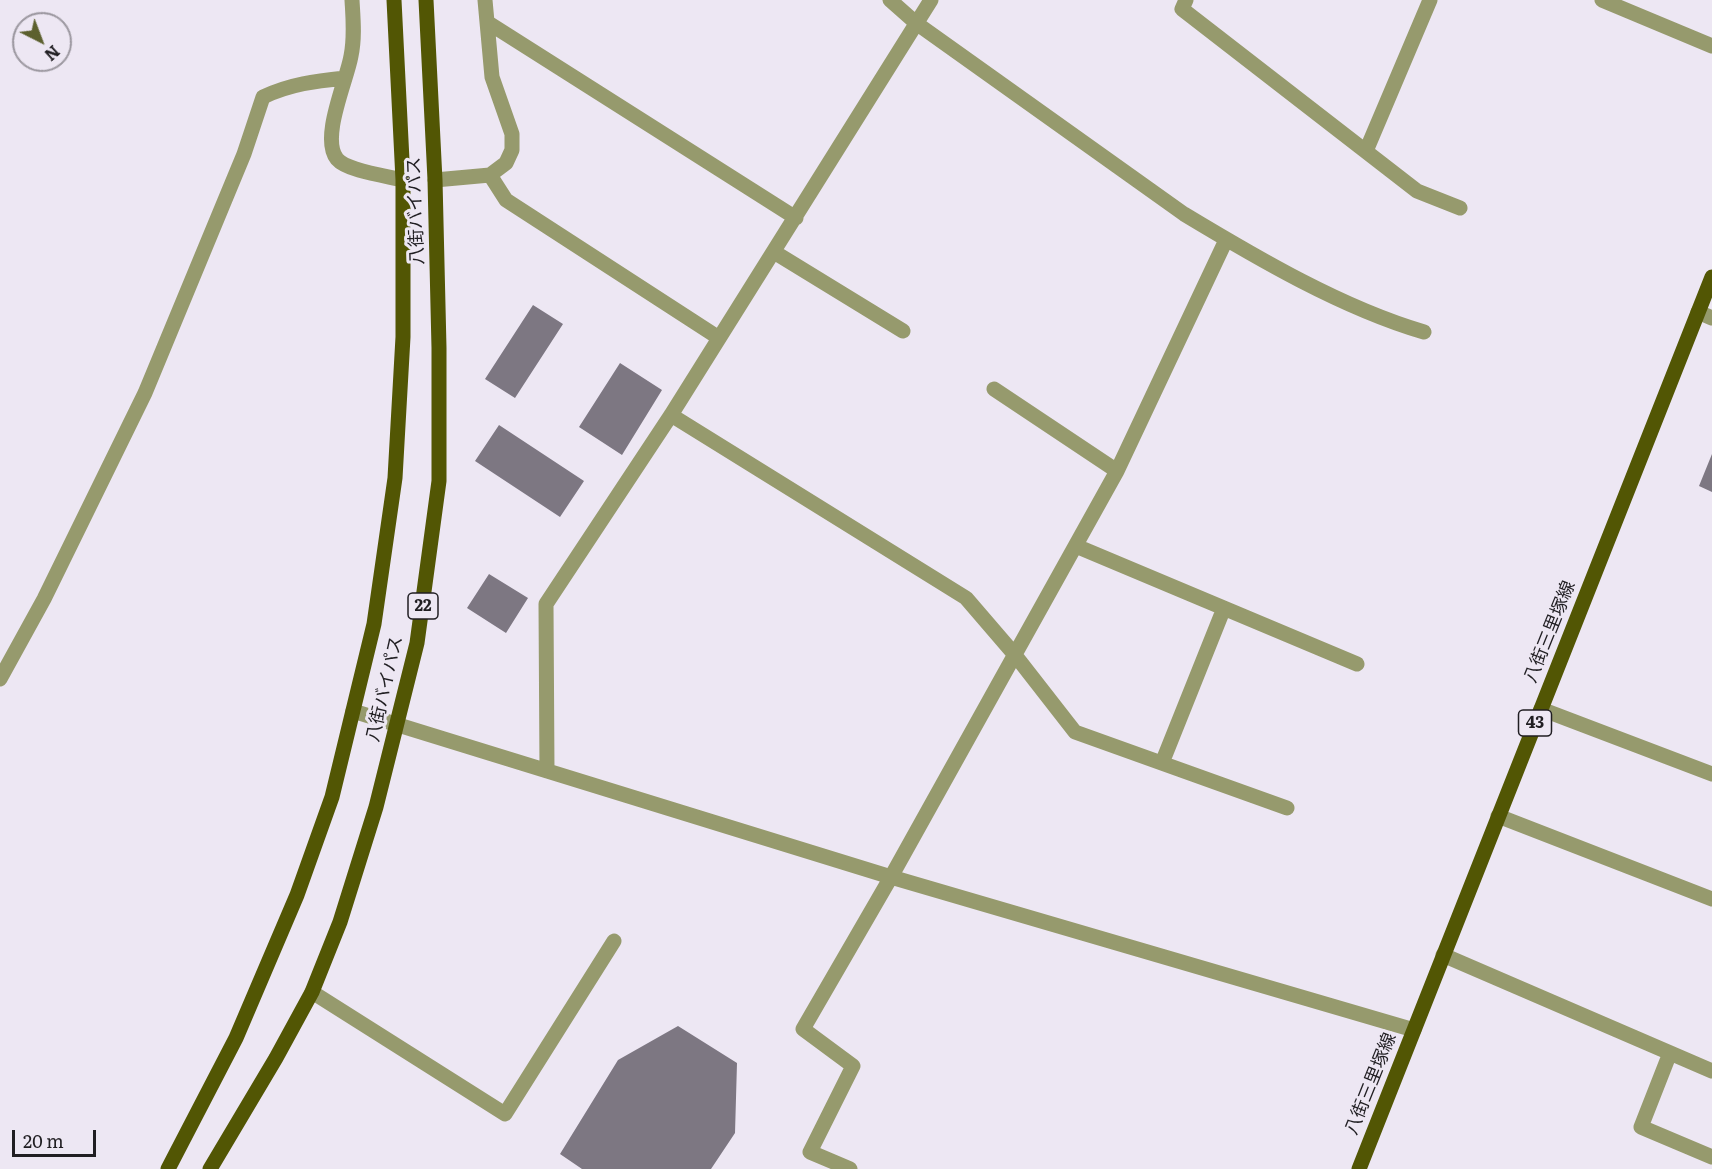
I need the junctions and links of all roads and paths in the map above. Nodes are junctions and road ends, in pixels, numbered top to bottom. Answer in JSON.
{"nodes":[{"id":1,"x":352,"y":0,"type":"edge"},
{"id":2,"x":394,"y":0,"type":"edge"},
{"id":3,"x":426,"y":0,"type":"edge"},
{"id":4,"x":485,"y":0,"type":"edge"},
{"id":5,"x":890,"y":0,"type":"edge"},
{"id":6,"x":931,"y":0,"type":"edge"},
{"id":7,"x":1186,"y":0,"type":"edge"},
{"id":8,"x":1430,"y":0,"type":"edge"},
{"id":9,"x":1602,"y":0,"type":"edge"},
{"id":10,"x":487,"y":22,"type":"junction"},
{"id":11,"x":916,"y":23,"type":"junction"},
{"id":12,"x":1712,"y":46,"type":"edge"},
{"id":13,"x":345,"y":78,"type":"junction"},
{"id":14,"x":1366,"y":151,"type":"junction"},
{"id":15,"x":490,"y":175,"type":"junction"},
{"id":16,"x":403,"y":180,"type":"junction"},
{"id":17,"x":435,"y":180,"type":"junction"},
{"id":18,"x":1460,"y":208,"type":"dead end"},
{"id":19,"x":796,"y":218,"type":"junction"},
{"id":20,"x":1227,"y":240,"type":"junction"},
{"id":21,"x":774,"y":252,"type":"junction"},
{"id":22,"x":1712,"y":277,"type":"edge"},
{"id":23,"x":1705,"y":315,"type":"edge"},
{"id":24,"x":903,"y":332,"type":"dead end"},
{"id":25,"x":1424,"y":332,"type":"dead end"},
{"id":26,"x":719,"y":338,"type":"junction"},
{"id":27,"x":994,"y":389,"type":"dead end"},
{"id":28,"x":671,"y":415,"type":"junction"},
{"id":29,"x":1117,"y":471,"type":"junction"},
{"id":30,"x":1076,"y":546,"type":"junction"},
{"id":31,"x":1224,"y":608,"type":"junction"},
{"id":32,"x":1016,"y":655,"type":"junction"},
{"id":33,"x":1357,"y":664,"type":"dead end"},
{"id":34,"x":0,"y":679,"type":"edge"},
{"id":35,"x":1541,"y":709,"type":"junction"},
{"id":36,"x":353,"y":711,"type":"junction"},
{"id":37,"x":397,"y":725,"type":"junction"},
{"id":38,"x":1162,"y":763,"type":"junction"},
{"id":39,"x":547,"y":771,"type":"junction"},
{"id":40,"x":1712,"y":774,"type":"edge"},
{"id":41,"x":1287,"y":808,"type":"dead end"},
{"id":42,"x":1498,"y":816,"type":"junction"},
{"id":43,"x":891,"y":877,"type":"junction"},
{"id":44,"x":1712,"y":898,"type":"edge"},
{"id":45,"x":614,"y":941,"type":"dead end"},
{"id":46,"x":1443,"y":955,"type":"junction"},
{"id":47,"x":312,"y":992,"type":"junction"},
{"id":48,"x":1414,"y":1030,"type":"junction"},
{"id":49,"x":1670,"y":1053,"type":"junction"},
{"id":50,"x":1712,"y":1071,"type":"edge"},
{"id":51,"x":1712,"y":1157,"type":"edge"},
{"id":52,"x":168,"y":1169,"type":"edge"},
{"id":53,"x":210,"y":1169,"type":"edge"},
{"id":54,"x":850,"y":1169,"type":"edge"},
{"id":55,"x":1359,"y":1169,"type":"edge"}],
"edges":[{"from":1,"to":13,"type":"street"},
{"from":2,"to":16,"type":"main road","name":"八街バイパス"},
{"from":3,"to":17,"type":"main road","name":"八街バイパス","number":"22"},
{"from":4,"to":10,"type":"street"},
{"from":5,"to":11,"type":"street"},
{"from":6,"to":11,"type":"street"},
{"from":7,"to":14,"type":"street"},
{"from":8,"to":14,"type":"street"},
{"from":9,"to":12,"type":"street"},
{"from":10,"to":15,"type":"street"},
{"from":10,"to":19,"type":"street"},
{"from":11,"to":19,"type":"street"},
{"from":11,"to":20,"type":"street"},
{"from":13,"to":16,"type":"street"},
{"from":13,"to":34,"type":"street"},
{"from":14,"to":18,"type":"street"},
{"from":15,"to":17,"type":"street"},
{"from":15,"to":26,"type":"street"},
{"from":16,"to":36,"type":"main road","name":"八街バイパス"},
{"from":17,"to":37,"type":"main road","name":"八街バイパス","number":"22"},
{"from":19,"to":21,"type":"street"},
{"from":20,"to":25,"type":"street"},
{"from":20,"to":29,"type":"street"},
{"from":21,"to":24,"type":"street"},
{"from":21,"to":26,"type":"street"},
{"from":22,"to":23,"type":"main road","name":"八街三里塚線","number":"43"},
{"from":23,"to":35,"type":"main road","name":"八街三里塚線","number":"43"},
{"from":26,"to":28,"type":"street"},
{"from":27,"to":29,"type":"street"},
{"from":28,"to":32,"type":"street"},
{"from":28,"to":39,"type":"street"},
{"from":29,"to":30,"type":"street"},
{"from":30,"to":31,"type":"street"},
{"from":30,"to":32,"type":"street"},
{"from":31,"to":33,"type":"street"},
{"from":31,"to":38,"type":"street"},
{"from":32,"to":38,"type":"street"},
{"from":32,"to":43,"type":"street"},
{"from":35,"to":40,"type":"street"},
{"from":35,"to":42,"type":"main road","name":"八街三里塚線","number":"43"},
{"from":36,"to":37,"type":"street"},
{"from":36,"to":52,"type":"main road","name":"八街バイパス"},
{"from":37,"to":39,"type":"street"},
{"from":37,"to":47,"type":"main road","name":"八街バイパス","number":"22"},
{"from":38,"to":41,"type":"street"},
{"from":39,"to":43,"type":"street"},
{"from":42,"to":44,"type":"street"},
{"from":42,"to":46,"type":"main road","name":"八街三里塚線","number":"43"},
{"from":43,"to":48,"type":"street"},
{"from":43,"to":54,"type":"street"},
{"from":45,"to":47,"type":"street"},
{"from":46,"to":48,"type":"main road","name":"八街三里塚線","number":"43"},
{"from":46,"to":49,"type":"street"},
{"from":47,"to":53,"type":"main road","name":"八街バイパス","number":"22"},
{"from":48,"to":55,"type":"main road","name":"八街三里塚線","number":"43"},
{"from":49,"to":50,"type":"street"},
{"from":49,"to":51,"type":"street"}]}
